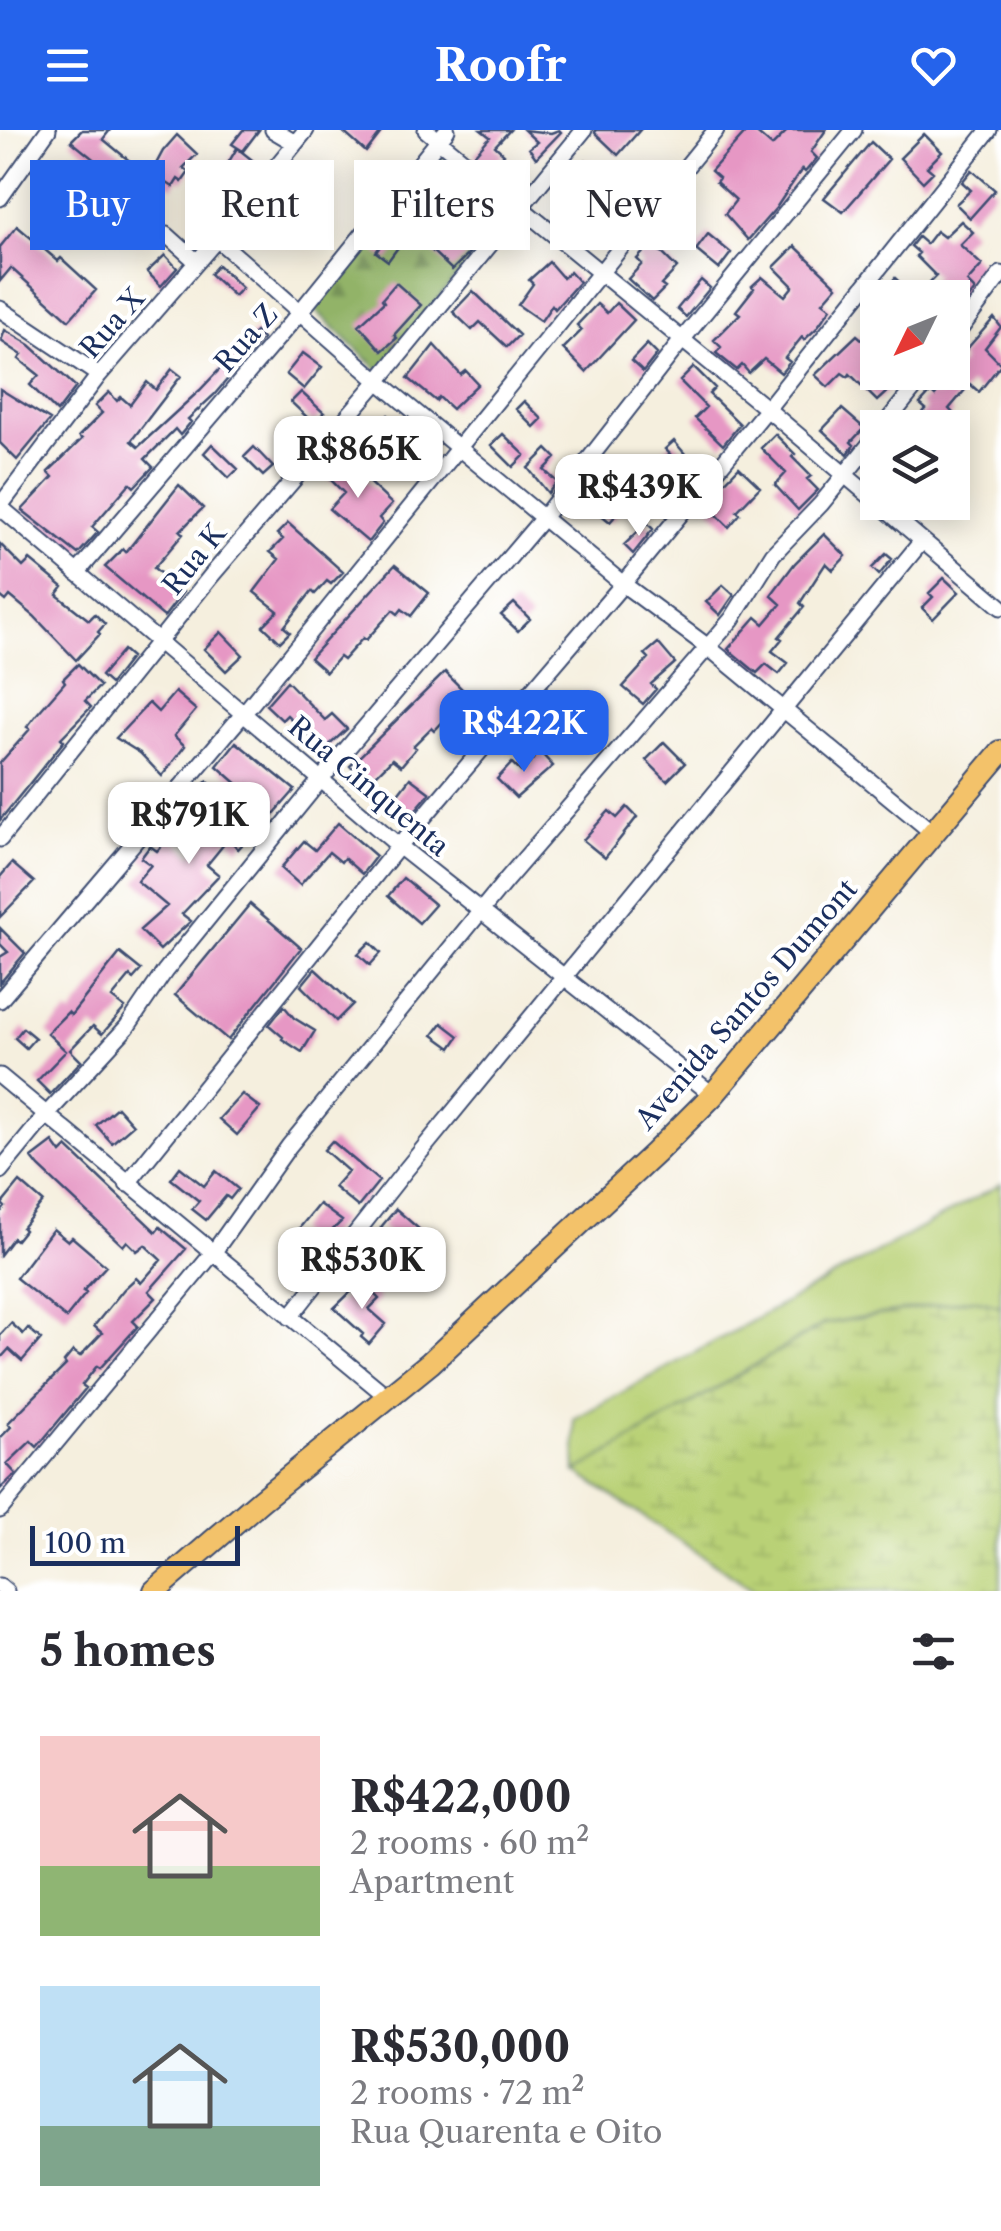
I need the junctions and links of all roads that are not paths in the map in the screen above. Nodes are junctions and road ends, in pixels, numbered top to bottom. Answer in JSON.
{"nodes":[{"id":1,"x":48,"y":130,"type":"edge"},
{"id":2,"x":273,"y":130,"type":"edge"},
{"id":3,"x":584,"y":130,"type":"edge"},
{"id":4,"x":716,"y":130,"type":"edge"},
{"id":5,"x":854,"y":130,"type":"edge"},
{"id":6,"x":989,"y":130,"type":"edge"},
{"id":7,"x":437,"y":133,"type":"edge"},
{"id":8,"x":301,"y":137,"type":"edge"},
{"id":9,"x":282,"y":160,"type":"edge"},
{"id":10,"x":467,"y":160,"type":"edge"},
{"id":11,"x":530,"y":196,"type":"edge"},
{"id":12,"x":0,"y":198,"type":"edge"},
{"id":13,"x":530,"y":216,"type":"edge"},
{"id":14,"x":166,"y":234,"type":"dead end"},
{"id":15,"x":208,"y":250,"type":"edge"},
{"id":16,"x":229,"y":250,"type":"edge"},
{"id":17,"x":486,"y":250,"type":"edge"},
{"id":18,"x":198,"y":262,"type":"junction"},
{"id":19,"x":598,"y":272,"type":"junction"},
{"id":20,"x":1001,"y":274,"type":"edge"},
{"id":21,"x":0,"y":309,"type":"edge"},
{"id":22,"x":300,"y":312,"type":"junction"},
{"id":23,"x":970,"y":316,"type":"edge"},
{"id":24,"x":682,"y":340,"type":"junction"},
{"id":25,"x":100,"y":375,"type":"junction"},
{"id":26,"x":378,"y":381,"type":"junction"},
{"id":27,"x":913,"y":390,"type":"edge"},
{"id":28,"x":766,"y":409,"type":"junction"},
{"id":29,"x":896,"y":410,"type":"edge"},
{"id":30,"x":459,"y":447,"type":"junction"},
{"id":31,"x":860,"y":457,"type":"edge"},
{"id":32,"x":845,"y":476,"type":"junction"},
{"id":33,"x":0,"y":507,"type":"edge"},
{"id":34,"x":543,"y":518,"type":"junction"},
{"id":35,"x":922,"y":541,"type":"junction"},
{"id":36,"x":77,"y":573,"type":"junction"},
{"id":37,"x":623,"y":584,"type":"junction"},
{"id":38,"x":1001,"y":607,"type":"edge"},
{"id":39,"x":160,"y":642,"type":"junction"},
{"id":40,"x":708,"y":647,"type":"junction"},
{"id":41,"x":784,"y":709,"type":"junction"},
{"id":42,"x":244,"y":713,"type":"junction"},
{"id":43,"x":1001,"y":752,"type":"edge"},
{"id":44,"x":322,"y":778,"type":"junction"},
{"id":45,"x":933,"y":833,"type":"junction"},
{"id":46,"x":0,"y":838,"type":"edge"},
{"id":47,"x":399,"y":846,"type":"junction"},
{"id":48,"x":482,"y":912,"type":"junction"},
{"id":49,"x":564,"y":977,"type":"junction"},
{"id":50,"x":0,"y":1000,"type":"edge"},
{"id":51,"x":0,"y":1076,"type":"edge"},
{"id":52,"x":713,"y":1094,"type":"junction"},
{"id":53,"x":46,"y":1115,"type":"junction"},
{"id":54,"x":0,"y":1171,"type":"edge"},
{"id":55,"x":128,"y":1184,"type":"junction"},
{"id":56,"x":214,"y":1253,"type":"junction"},
{"id":57,"x":290,"y":1317,"type":"junction"},
{"id":58,"x":388,"y":1398,"type":"junction"},
{"id":59,"x":0,"y":1510,"type":"edge"},
{"id":60,"x":0,"y":1586,"type":"edge"},
{"id":61,"x":6,"y":1591,"type":"edge"},
{"id":62,"x":154,"y":1591,"type":"edge"}],
"edges":[{"from":1,"to":12,"type":"street"},
{"from":2,"to":8,"type":"street"},
{"from":3,"to":11,"type":"street","name":"Rua K"},
{"from":4,"to":19,"type":"street"},
{"from":5,"to":24,"type":"street"},
{"from":6,"to":28,"type":"street"},
{"from":7,"to":10,"type":"street"},
{"from":7,"to":22,"type":"street","name":"Rua Z"},
{"from":8,"to":9,"type":"street","name":"Rua X"},
{"from":13,"to":19,"type":"street"},
{"from":14,"to":18,"type":"street"},
{"from":15,"to":18,"type":"street","name":"Rua X"},
{"from":16,"to":22,"type":"street"},
{"from":17,"to":26,"type":"street","name":"Rua K"},
{"from":18,"to":25,"type":"street","name":"Rua X"},
{"from":19,"to":24,"type":"street"},
{"from":19,"to":30,"type":"street"},
{"from":20,"to":23,"type":"street"},
{"from":21,"to":25,"type":"street"},
{"from":22,"to":26,"type":"street"},
{"from":22,"to":36,"type":"street","name":"Rua Z"},
{"from":24,"to":28,"type":"street"},
{"from":24,"to":34,"type":"street"},
{"from":25,"to":33,"type":"street","name":"Rua X"},
{"from":26,"to":30,"type":"street"},
{"from":26,"to":39,"type":"street","name":"Rua K"},
{"from":27,"to":29,"type":"street"},
{"from":28,"to":32,"type":"street"},
{"from":28,"to":37,"type":"street"},
{"from":30,"to":34,"type":"street"},
{"from":30,"to":42,"type":"street"},
{"from":31,"to":32,"type":"street"},
{"from":32,"to":35,"type":"street"},
{"from":32,"to":40,"type":"street"},
{"from":33,"to":36,"type":"street","name":"Rua Cinquenta"},
{"from":34,"to":37,"type":"street"},
{"from":34,"to":44,"type":"street"},
{"from":35,"to":38,"type":"street"},
{"from":35,"to":41,"type":"street"},
{"from":36,"to":39,"type":"street","name":"Rua Cinquenta"},
{"from":37,"to":40,"type":"street"},
{"from":37,"to":47,"type":"street"},
{"from":39,"to":42,"type":"street","name":"Rua Cinquenta"},
{"from":39,"to":46,"type":"street","name":"Rua K"},
{"from":40,"to":41,"type":"street"},
{"from":40,"to":48,"type":"street"},
{"from":41,"to":45,"type":"street"},
{"from":41,"to":49,"type":"street"},
{"from":42,"to":44,"type":"street","name":"Rua Cinquenta"},
{"from":42,"to":50,"type":"street"},
{"from":43,"to":45,"type":"main road","name":"Avenida Santos Dumont"},
{"from":44,"to":47,"type":"street","name":"Rua Cinquenta"},
{"from":44,"to":53,"type":"street"},
{"from":45,"to":52,"type":"main road","name":"Avenida Santos Dumont"},
{"from":47,"to":48,"type":"street","name":"Rua Cinquenta"},
{"from":47,"to":55,"type":"street"},
{"from":48,"to":49,"type":"street","name":"Rua Cinquenta"},
{"from":48,"to":56,"type":"street"},
{"from":49,"to":52,"type":"street","name":"Rua Cinquenta"},
{"from":49,"to":57,"type":"street"},
{"from":51,"to":53,"type":"street"},
{"from":52,"to":58,"type":"main road","name":"Avenida Santos Dumont"},
{"from":53,"to":54,"type":"street"},
{"from":53,"to":55,"type":"street"},
{"from":55,"to":56,"type":"street"},
{"from":56,"to":57,"type":"street"},
{"from":56,"to":59,"type":"street"},
{"from":57,"to":58,"type":"street"},
{"from":58,"to":62,"type":"main road","name":"Avenida Santos Dumont"},
{"from":60,"to":61,"type":"street"}]}
